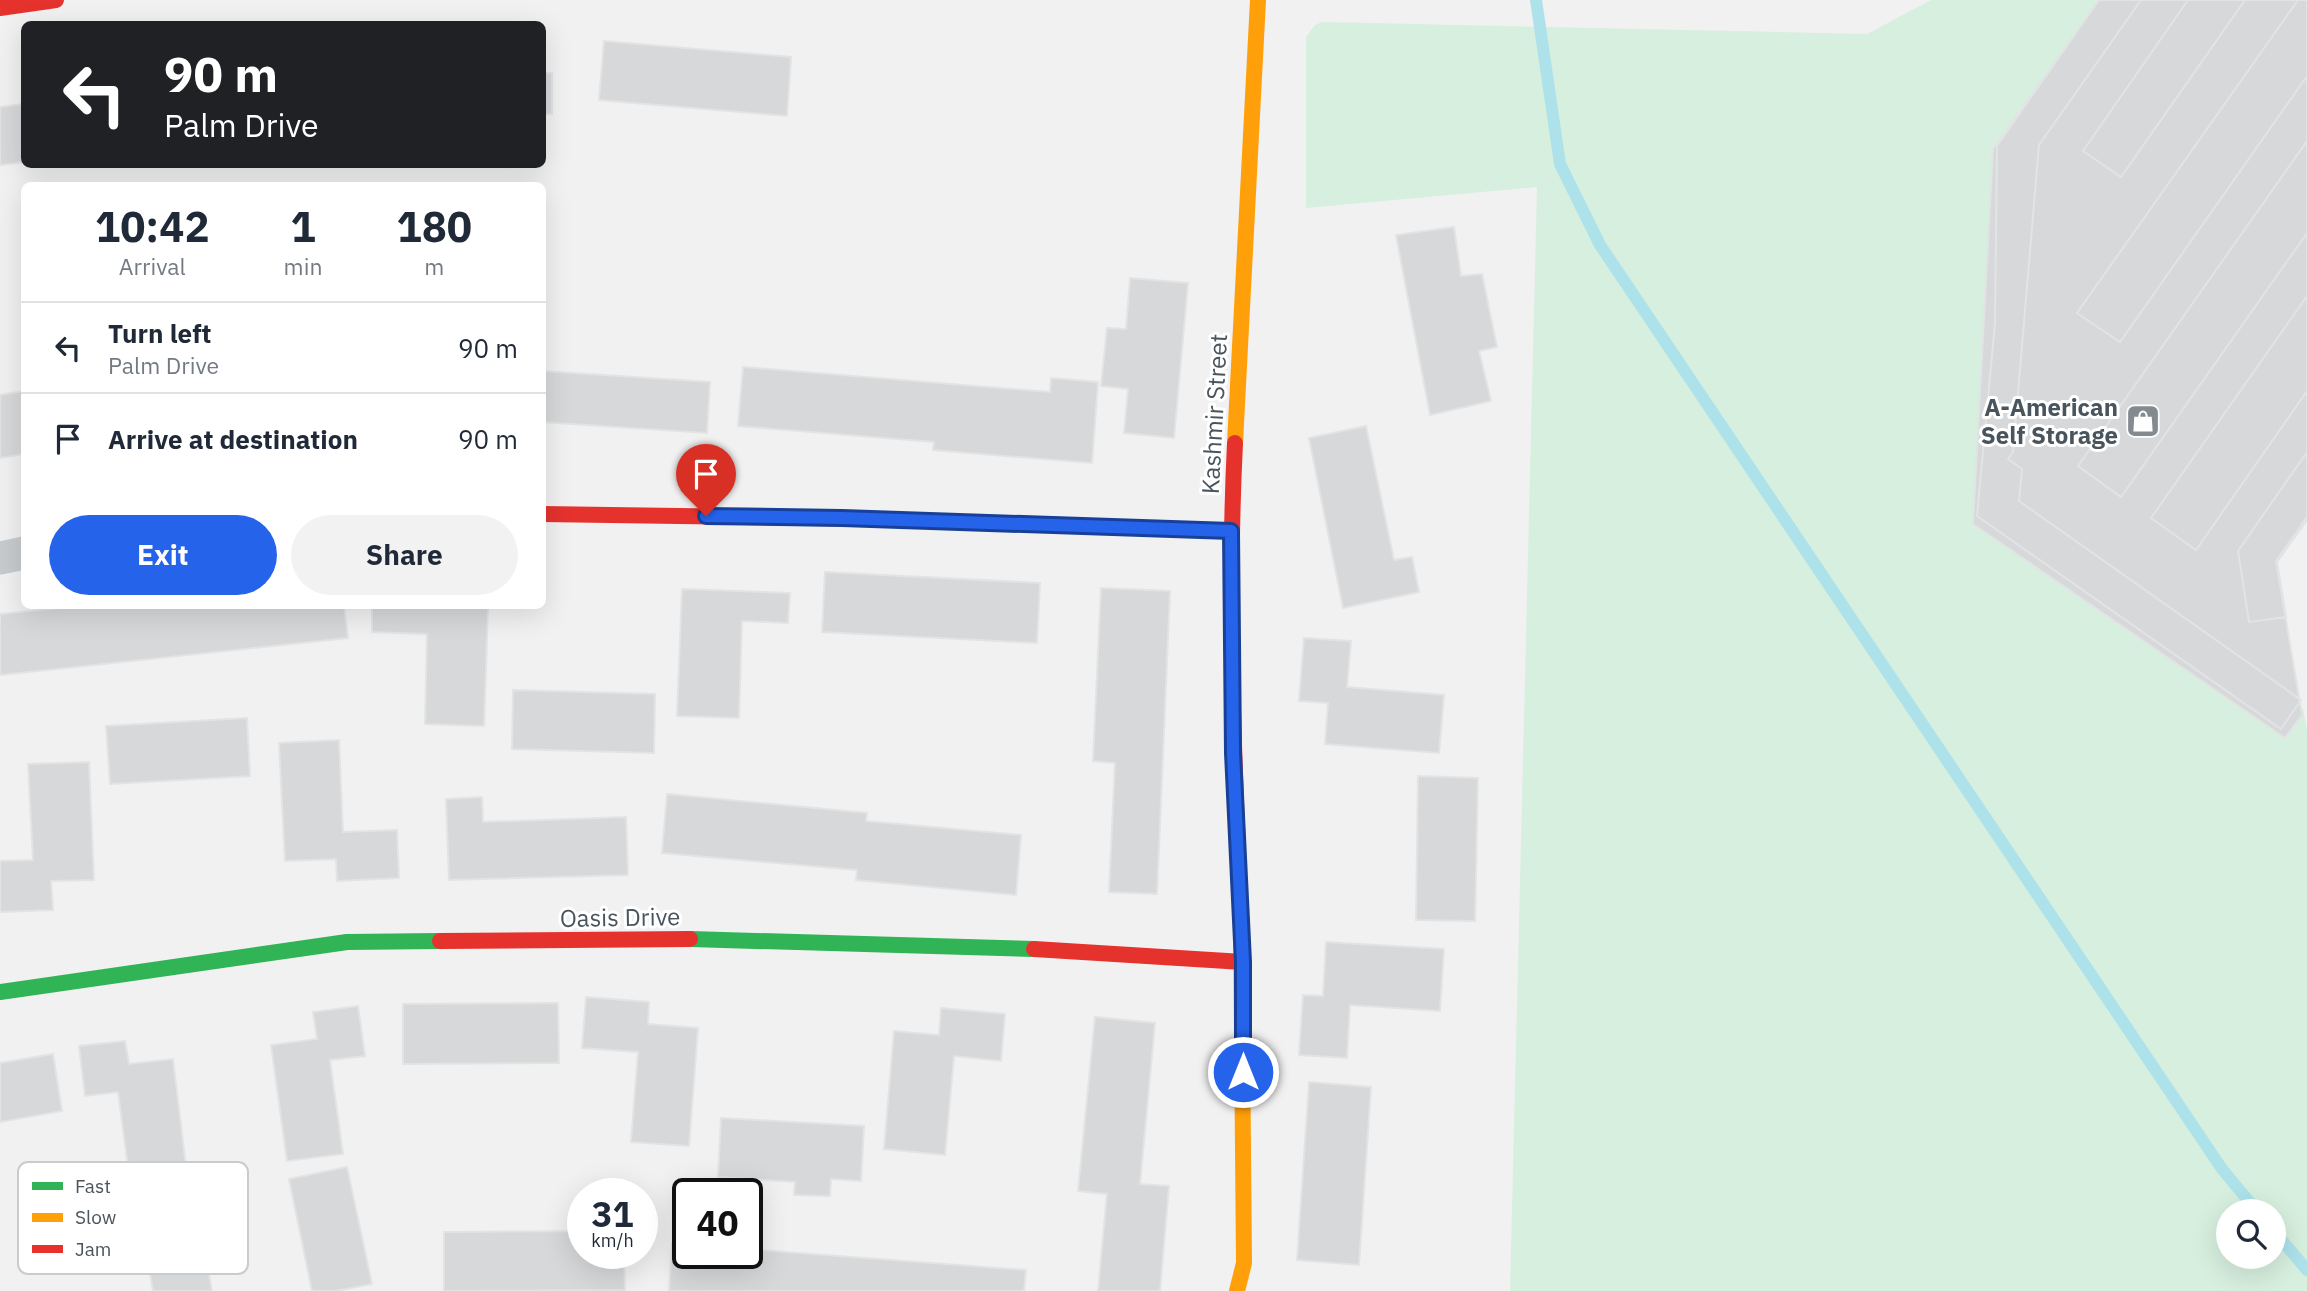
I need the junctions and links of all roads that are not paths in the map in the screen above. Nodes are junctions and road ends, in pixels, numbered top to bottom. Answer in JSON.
{"nodes":[{"id":1,"x":56,"y":0,"type":"edge"},
{"id":2,"x":1258,"y":0,"type":"edge"},
{"id":3,"x":0,"y":8,"type":"edge"},
{"id":4,"x":546,"y":514,"type":"edge"},
{"id":5,"x":1231,"y":531,"type":"junction"},
{"id":6,"x":21,"y":554,"type":"edge"},
{"id":7,"x":0,"y":558,"type":"edge"},
{"id":8,"x":1243,"y":962,"type":"junction"},
{"id":9,"x":0,"y":992,"type":"edge"},
{"id":10,"x":1237,"y":1291,"type":"edge"}],
"edges":[{"from":1,"to":3,"type":"street"},
{"from":2,"to":5,"type":"street","name":"Kashmir Street"},
{"from":4,"to":5,"type":"street"},
{"from":5,"to":8,"type":"street","name":"Kashmir Street"},
{"from":6,"to":7,"type":"street"},
{"from":8,"to":9,"type":"street","name":"Oasis Drive"},
{"from":8,"to":10,"type":"street","name":"Kashmir Street"}]}
